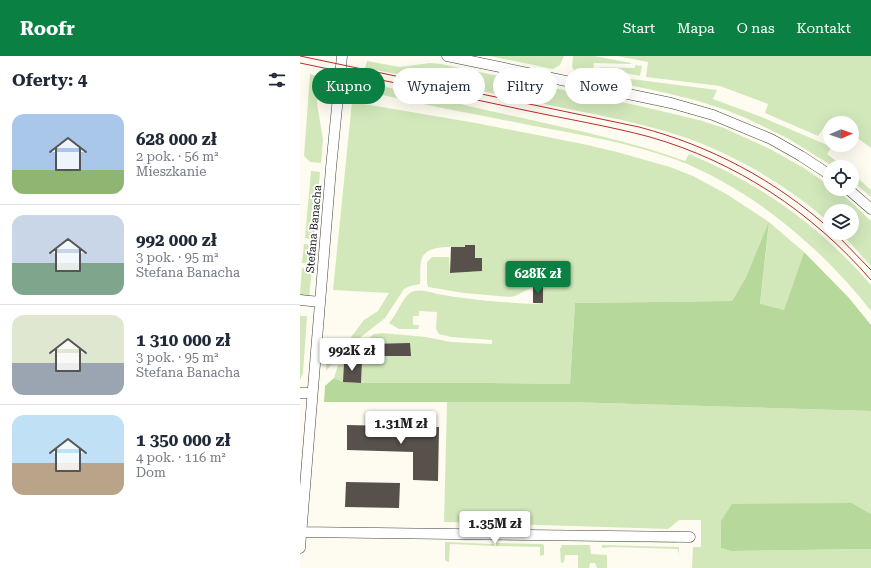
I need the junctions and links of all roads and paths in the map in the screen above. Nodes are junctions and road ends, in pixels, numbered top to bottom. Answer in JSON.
{"nodes":[{"id":1,"x":342,"y":56,"type":"edge"},
{"id":2,"x":447,"y":56,"type":"edge"},
{"id":3,"x":823,"y":170,"type":"edge"},
{"id":4,"x":856,"y":196,"type":"edge"},
{"id":5,"x":871,"y":209,"type":"edge"},
{"id":6,"x":300,"y":300,"type":"edge"},
{"id":7,"x":320,"y":302,"type":"junction"},
{"id":8,"x":300,"y":393,"type":"edge"},
{"id":9,"x":312,"y":393,"type":"junction"},
{"id":10,"x":301,"y":532,"type":"junction"},
{"id":11,"x":690,"y":538,"type":"dead end"},
{"id":12,"x":300,"y":548,"type":"edge"}],
"edges":[{"from":1,"to":7,"type":"street","name":"Stefana Banacha"},
{"from":2,"to":3,"type":"street"},
{"from":4,"to":5,"type":"street"},
{"from":6,"to":7,"type":"street"},
{"from":7,"to":9,"type":"street","name":"Stefana Banacha"},
{"from":8,"to":9,"type":"street"},
{"from":9,"to":10,"type":"street","name":"Stefana Banacha"},
{"from":10,"to":11,"type":"street"},
{"from":10,"to":12,"type":"street","name":"Stefana Banacha"}]}
